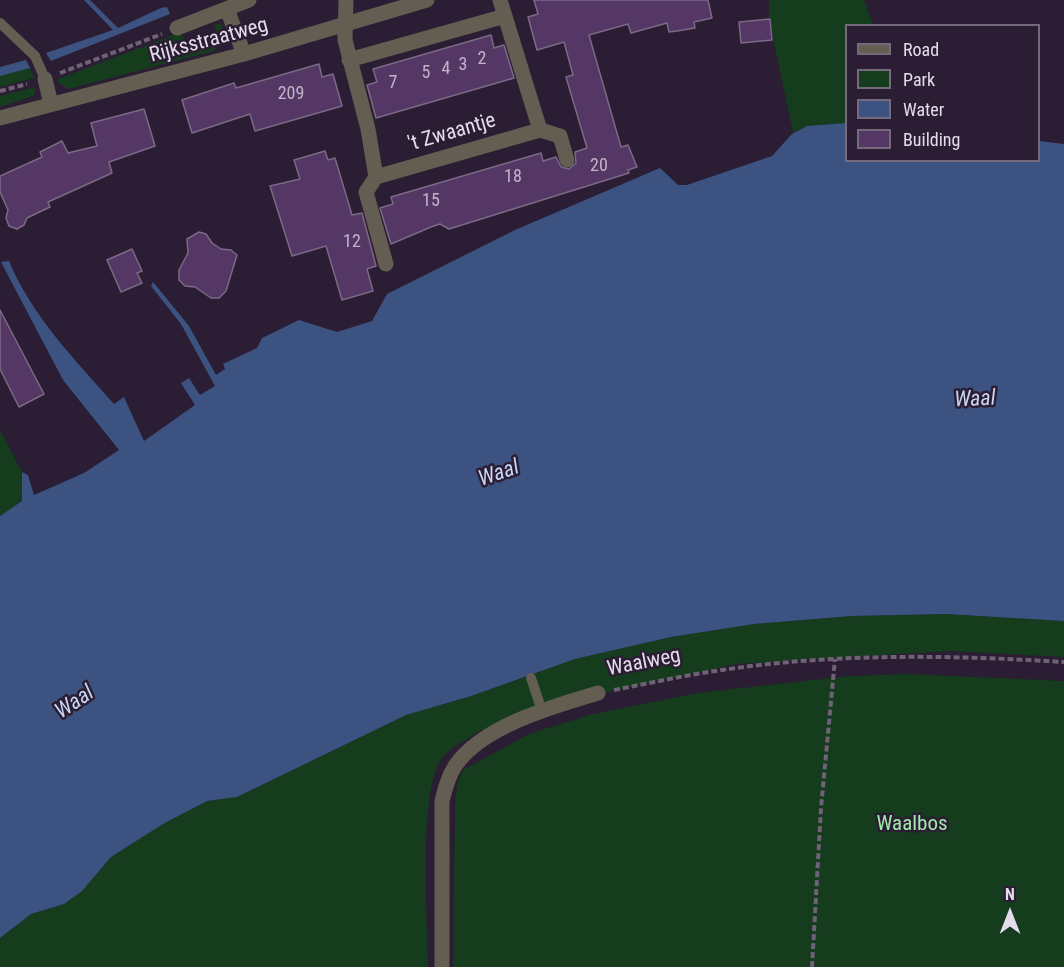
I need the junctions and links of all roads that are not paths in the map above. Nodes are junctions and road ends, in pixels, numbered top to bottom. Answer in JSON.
{"nodes":[{"id":1,"x":249,"y":0,"type":"edge"},
{"id":2,"x":346,"y":0,"type":"edge"},
{"id":3,"x":428,"y":0,"type":"edge"},
{"id":4,"x":500,"y":0,"type":"edge"},
{"id":5,"x":224,"y":4,"type":"edge"},
{"id":6,"x":505,"y":16,"type":"junction"},
{"id":7,"x":0,"y":23,"type":"edge"},
{"id":8,"x":346,"y":24,"type":"junction"},
{"id":9,"x":177,"y":28,"type":"road end"},
{"id":10,"x":244,"y":54,"type":"junction"},
{"id":11,"x":349,"y":60,"type":"junction"},
{"id":12,"x":45,"y":79,"type":"joint"},
{"id":13,"x":51,"y":104,"type":"junction"},
{"id":14,"x":0,"y":118,"type":"edge"},
{"id":15,"x":540,"y":130,"type":"junction"},
{"id":16,"x":567,"y":160,"type":"dead end"},
{"id":17,"x":376,"y":177,"type":"junction"},
{"id":18,"x":386,"y":264,"type":"dead end"},
{"id":19,"x":531,"y":678,"type":"dead end"},
{"id":20,"x":598,"y":693,"type":"road end"},
{"id":21,"x":543,"y":711,"type":"junction"},
{"id":22,"x":442,"y":967,"type":"edge"}],
"edges":[{"from":1,"to":5,"type":"street","name":"Rijksstraatweg"},
{"from":2,"to":8,"type":"street"},
{"from":3,"to":8,"type":"street","name":"Rijksstraatweg"},
{"from":4,"to":6,"type":"street"},
{"from":5,"to":9,"type":"street","name":"Rijksstraatweg"},
{"from":5,"to":10,"type":"street"},
{"from":6,"to":11,"type":"street"},
{"from":6,"to":15,"type":"street"},
{"from":7,"to":12,"type":"lane"},
{"from":8,"to":10,"type":"street","name":"Rijksstraatweg"},
{"from":8,"to":11,"type":"street"},
{"from":10,"to":13,"type":"street","name":"Rijksstraatweg"},
{"from":11,"to":17,"type":"street"},
{"from":12,"to":13,"type":"street"},
{"from":13,"to":14,"type":"street","name":"Rijksstraatweg"},
{"from":15,"to":16,"type":"street"},
{"from":15,"to":17,"type":"street","name":"'t Zwaantje"},
{"from":17,"to":18,"type":"street"},
{"from":19,"to":21,"type":"lane"},
{"from":20,"to":21,"type":"street","name":"Waalweg"},
{"from":21,"to":22,"type":"street","name":"Waalweg"}]}
